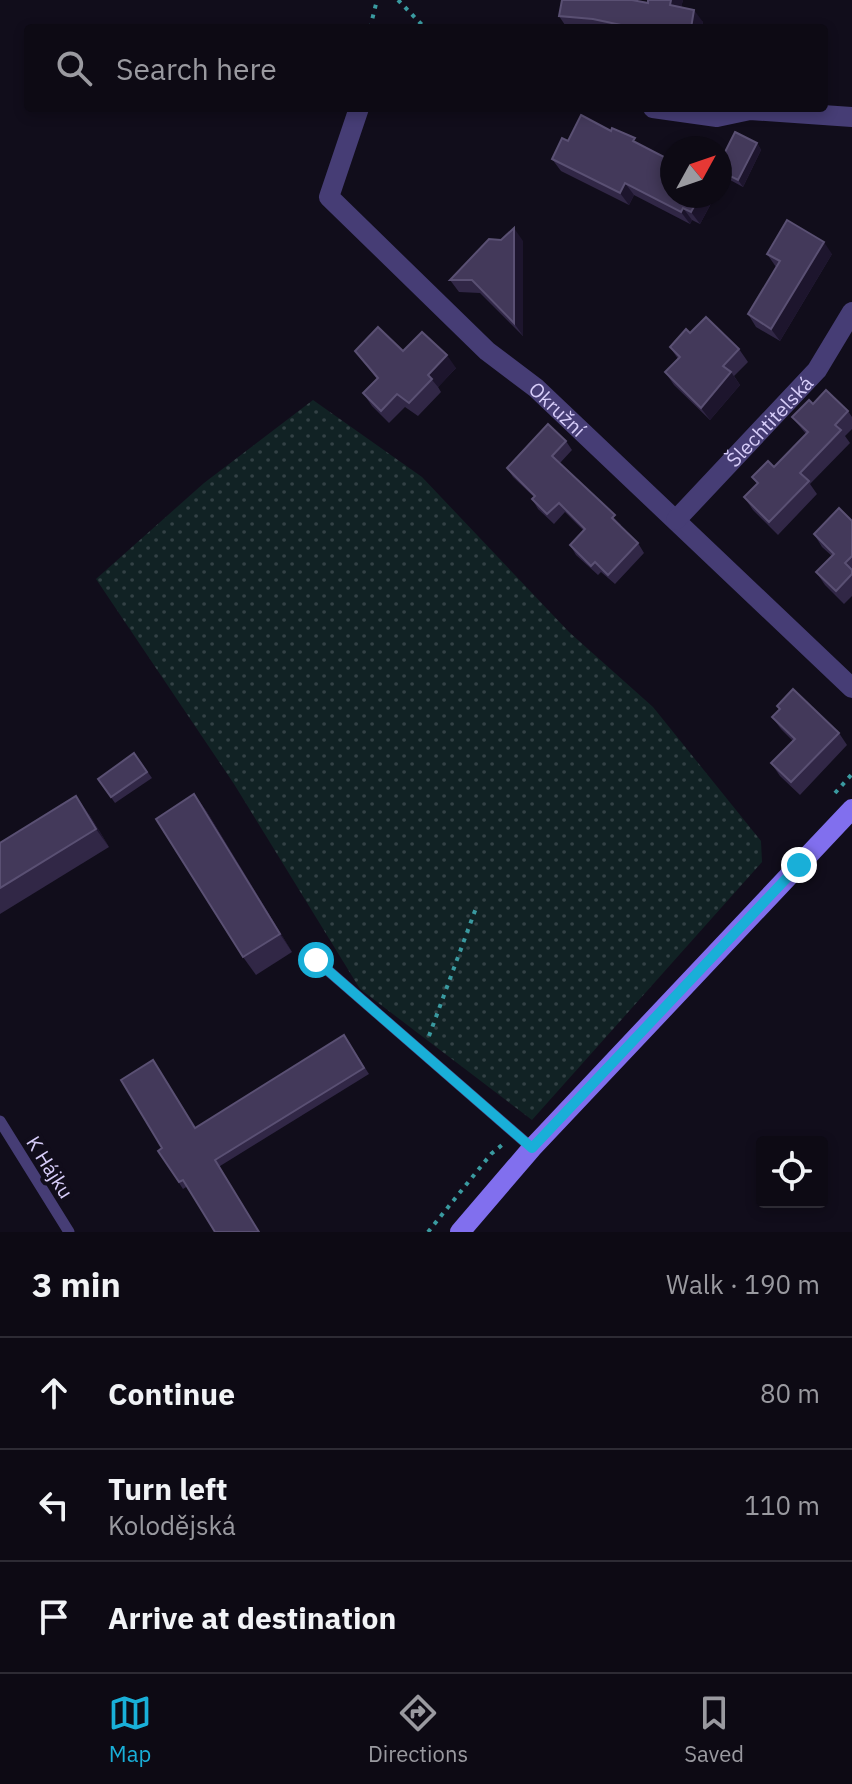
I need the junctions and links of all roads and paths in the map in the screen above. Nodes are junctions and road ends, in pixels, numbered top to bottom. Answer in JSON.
{"nodes":[{"id":1,"x":377,"y":0,"type":"edge"},
{"id":2,"x":398,"y":0,"type":"edge"},
{"id":3,"x":371,"y":24,"type":"edge"},
{"id":4,"x":421,"y":24,"type":"edge"},
{"id":5,"x":358,"y":112,"type":"edge"},
{"id":6,"x":681,"y":112,"type":"edge"},
{"id":7,"x":741,"y":112,"type":"edge"},
{"id":8,"x":779,"y":112,"type":"edge"},
{"id":9,"x":852,"y":117,"type":"edge"},
{"id":10,"x":852,"y":312,"type":"edge"},
{"id":11,"x":676,"y":520,"type":"junction"},
{"id":12,"x":852,"y":688,"type":"edge"},
{"id":13,"x":852,"y":809,"type":"edge"},
{"id":14,"x":476,"y":908,"type":"dead end"},
{"id":15,"x":316,"y":960,"type":"dead end"},
{"id":16,"x":422,"y":1053,"type":"junction"},
{"id":17,"x":0,"y":1121,"type":"edge"},
{"id":18,"x":532,"y":1148,"type":"junction"},
{"id":19,"x":69,"y":1232,"type":"edge"},
{"id":20,"x":460,"y":1232,"type":"edge"}],
"edges":[{"from":1,"to":3,"type":"path"},
{"from":2,"to":4,"type":"path"},
{"from":5,"to":11,"type":"street","name":"Okružní"},
{"from":6,"to":7,"type":"street"},
{"from":8,"to":9,"type":"street"},
{"from":10,"to":11,"type":"street","name":"Šlechtitelská"},
{"from":11,"to":12,"type":"street","name":"Okružní"},
{"from":13,"to":18,"type":"street"},
{"from":14,"to":16,"type":"path"},
{"from":15,"to":16,"type":"lane"},
{"from":16,"to":18,"type":"lane"},
{"from":17,"to":19,"type":"lane","name":"K Hájku"},
{"from":18,"to":20,"type":"street"}]}
